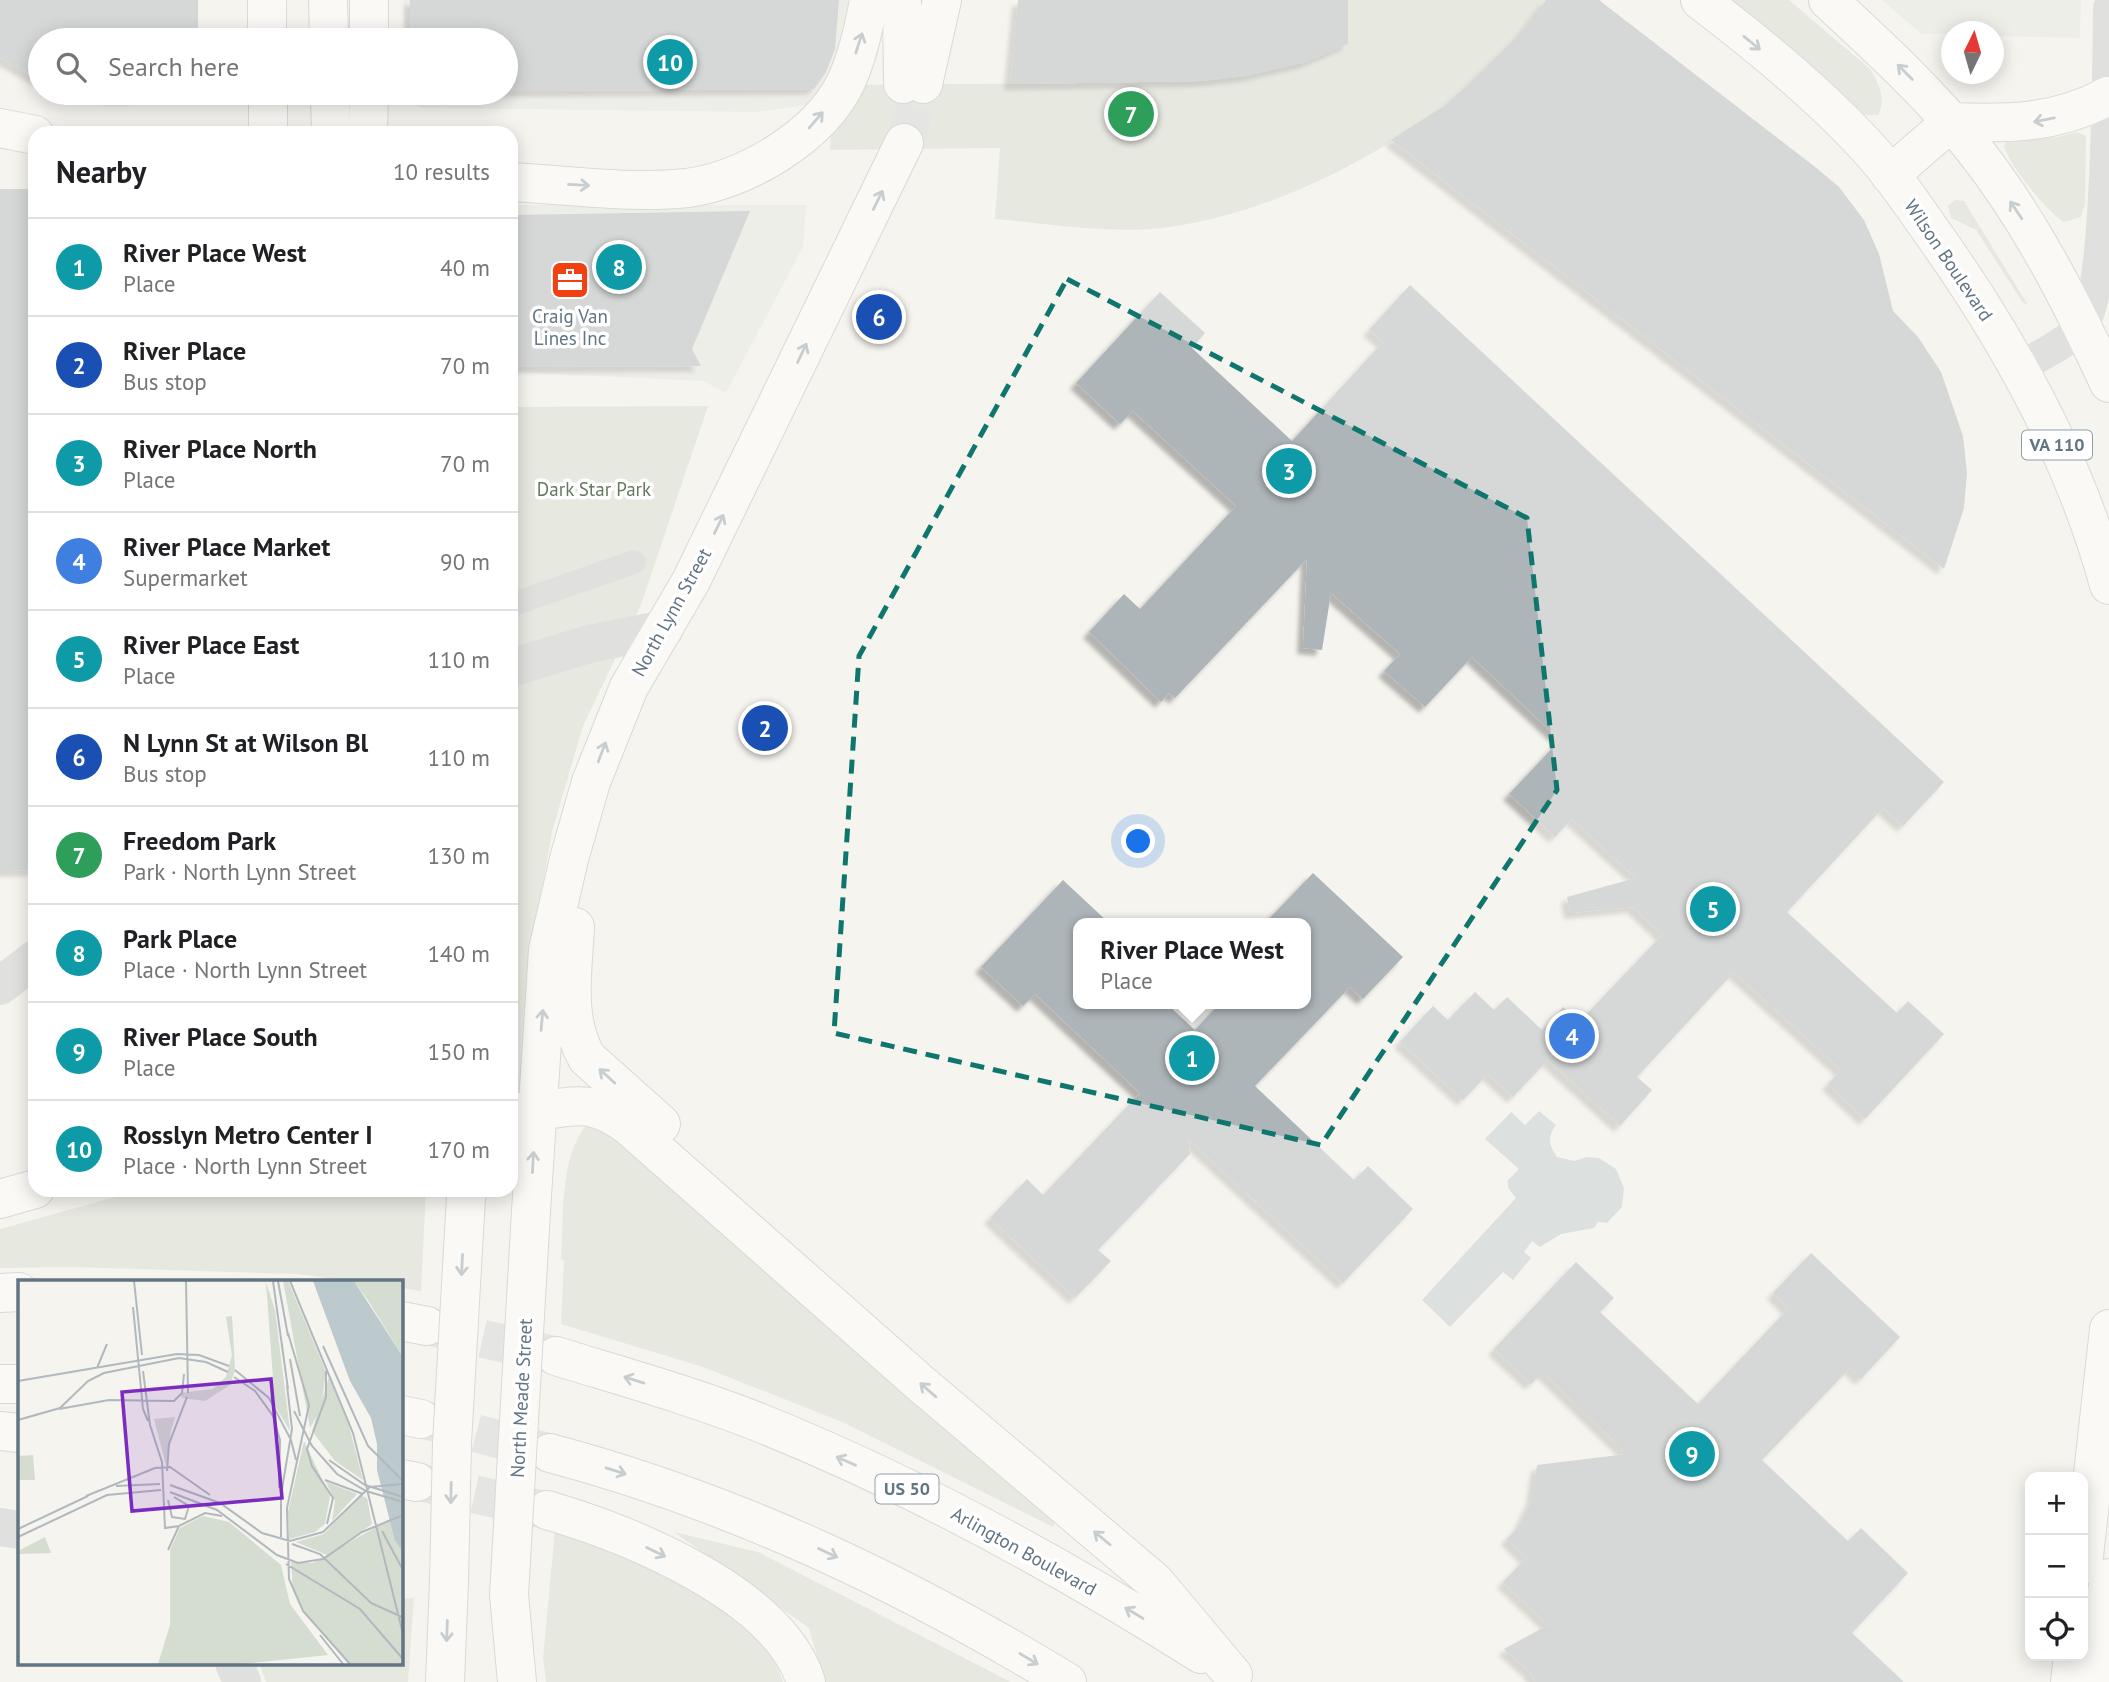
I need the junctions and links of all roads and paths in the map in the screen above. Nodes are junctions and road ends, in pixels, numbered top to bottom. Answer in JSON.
{"nodes":[{"id":1,"x":267,"y":0,"type":"edge"},
{"id":2,"x":328,"y":0,"type":"edge"},
{"id":3,"x":369,"y":0,"type":"edge"},
{"id":4,"x":869,"y":0,"type":"edge"},
{"id":5,"x":902,"y":0,"type":"edge"},
{"id":6,"x":942,"y":0,"type":"edge"},
{"id":7,"x":1700,"y":0,"type":"edge"},
{"id":8,"x":1828,"y":0,"type":"edge"},
{"id":9,"x":2109,"y":8,"type":"edge"},
{"id":10,"x":267,"y":28,"type":"edge"},
{"id":11,"x":328,"y":28,"type":"edge"},
{"id":12,"x":369,"y":28,"type":"edge"},
{"id":13,"x":2108,"y":96,"type":"edge"},
{"id":14,"x":268,"y":105,"type":"edge"},
{"id":15,"x":330,"y":105,"type":"edge"},
{"id":16,"x":369,"y":105,"type":"edge"},
{"id":17,"x":1951,"y":122,"type":"junction"},
{"id":18,"x":268,"y":126,"type":"edge"},
{"id":19,"x":331,"y":126,"type":"edge"},
{"id":20,"x":368,"y":126,"type":"edge"},
{"id":21,"x":0,"y":128,"type":"edge"},
{"id":22,"x":28,"y":134,"type":"edge"},
{"id":23,"x":904,"y":143,"type":"tunnel mouth"},
{"id":24,"x":1890,"y":175,"type":"junction"},
{"id":25,"x":518,"y":182,"type":"edge"},
{"id":26,"x":2083,"y":327,"type":"junction"},
{"id":27,"x":2018,"y":369,"type":"junction"},
{"id":28,"x":2109,"y":383,"type":"edge"},
{"id":29,"x":634,"y":562,"type":"dead end"},
{"id":30,"x":2109,"y":585,"type":"edge"},
{"id":31,"x":518,"y":603,"type":"edge"},
{"id":32,"x":665,"y":629,"type":"junction"},
{"id":33,"x":518,"y":666,"type":"edge"},
{"id":34,"x":580,"y":816,"type":"junction"},
{"id":35,"x":28,"y":964,"type":"edge"},
{"id":36,"x":0,"y":986,"type":"edge"},
{"id":37,"x":524,"y":1112,"type":"edge"},
{"id":38,"x":28,"y":1191,"type":"edge"},
{"id":39,"x":466,"y":1197,"type":"edge"},
{"id":40,"x":0,"y":1199,"type":"edge"},
{"id":41,"x":789,"y":1266,"type":"junction"},
{"id":42,"x":18,"y":1292,"type":"edge"},
{"id":43,"x":0,"y":1293,"type":"edge"},
{"id":44,"x":2109,"y":1329,"type":"edge"},
{"id":45,"x":556,"y":1356,"type":"tunnel mouth"},
{"id":46,"x":0,"y":1384,"type":"edge"},
{"id":47,"x":18,"y":1384,"type":"edge"},
{"id":48,"x":0,"y":1432,"type":"edge"},
{"id":49,"x":18,"y":1433,"type":"edge"},
{"id":50,"x":550,"y":1453,"type":"tunnel mouth"},
{"id":51,"x":547,"y":1510,"type":"tunnel mouth"},
{"id":52,"x":0,"y":1527,"type":"edge"},
{"id":53,"x":18,"y":1530,"type":"edge"},
{"id":54,"x":2086,"y":1535,"type":"edge"},
{"id":55,"x":2109,"y":1578,"type":"edge"},
{"id":56,"x":509,"y":1595,"type":"junction"},
{"id":57,"x":2072,"y":1661,"type":"edge"},
{"id":58,"x":234,"y":1664,"type":"edge"},
{"id":59,"x":1239,"y":1678,"type":"edge"},
{"id":60,"x":242,"y":1682,"type":"edge"},
{"id":61,"x":445,"y":1682,"type":"edge"},
{"id":62,"x":500,"y":1682,"type":"edge"},
{"id":63,"x":517,"y":1682,"type":"edge"},
{"id":64,"x":806,"y":1682,"type":"edge"},
{"id":65,"x":1066,"y":1682,"type":"edge"},
{"id":66,"x":2070,"y":1682,"type":"edge"},
{"id":67,"x":2092,"y":1682,"type":"edge"}],
"edges":[{"from":1,"to":10,"type":"main road"},
{"from":2,"to":11,"type":"main road"},
{"from":3,"to":12,"type":"main road"},
{"from":25,"to":4,"type":"main road","one_way":true},
{"from":5,"to":6,"type":"main road"},
{"from":7,"to":24,"type":"main road","name":"Wilson Boulevard","one_way":true},
{"from":17,"to":8,"type":"main road","one_way":true},
{"from":9,"to":13,"type":"street"},
{"from":13,"to":17,"type":"main road","one_way":true},
{"from":13,"to":26,"type":"street"},
{"from":14,"to":18,"type":"main road"},
{"from":15,"to":19,"type":"main road"},
{"from":16,"to":20,"type":"main road"},
{"from":17,"to":24,"type":"main road"},
{"from":26,"to":17,"type":"main road","one_way":true},
{"from":21,"to":22,"type":"main road"},
{"from":32,"to":23,"type":"main road","name":"North Lynn Street","one_way":true},
{"from":24,"to":27,"type":"main road","name":"Wilson Boulevard"},
{"from":26,"to":27,"type":"street"},
{"from":26,"to":28,"type":"main road"},
{"from":27,"to":30,"type":"main road","name":"Wilson Boulevard","number":"VA 110"},
{"from":29,"to":31,"type":"street"},
{"from":32,"to":33,"type":"street"},
{"from":34,"to":32,"type":"main road","name":"North Lynn Street","one_way":true},
{"from":37,"to":34,"type":"main road","name":"North Lynn Street","one_way":true},
{"from":41,"to":34,"type":"main road","one_way":true},
{"from":35,"to":36,"type":"street"},
{"from":37,"to":41,"type":"main road"},
{"from":56,"to":37,"type":"main road","name":"North Meade Street","one_way":true,"bridge":true},
{"from":38,"to":40,"type":"main road"},
{"from":39,"to":61,"type":"main road","one_way":true,"bridge":true},
{"from":59,"to":41,"type":"main road","one_way":true},
{"from":42,"to":43,"type":"main road"},
{"from":44,"to":54,"type":"main road"},
{"from":59,"to":45,"type":"main road","name":"Arlington Boulevard","number":"US 50","one_way":true},
{"from":46,"to":47,"type":"main road"},
{"from":48,"to":49,"type":"main road"},
{"from":50,"to":65,"type":"main road","one_way":true},
{"from":51,"to":64,"type":"main road","one_way":true},
{"from":52,"to":53,"type":"street"},
{"from":55,"to":67,"type":"main road"},
{"from":56,"to":62,"type":"street","name":"North Meade Street"},
{"from":56,"to":63,"type":"main road"},
{"from":57,"to":66,"type":"main road"},
{"from":58,"to":60,"type":"street"}]}
